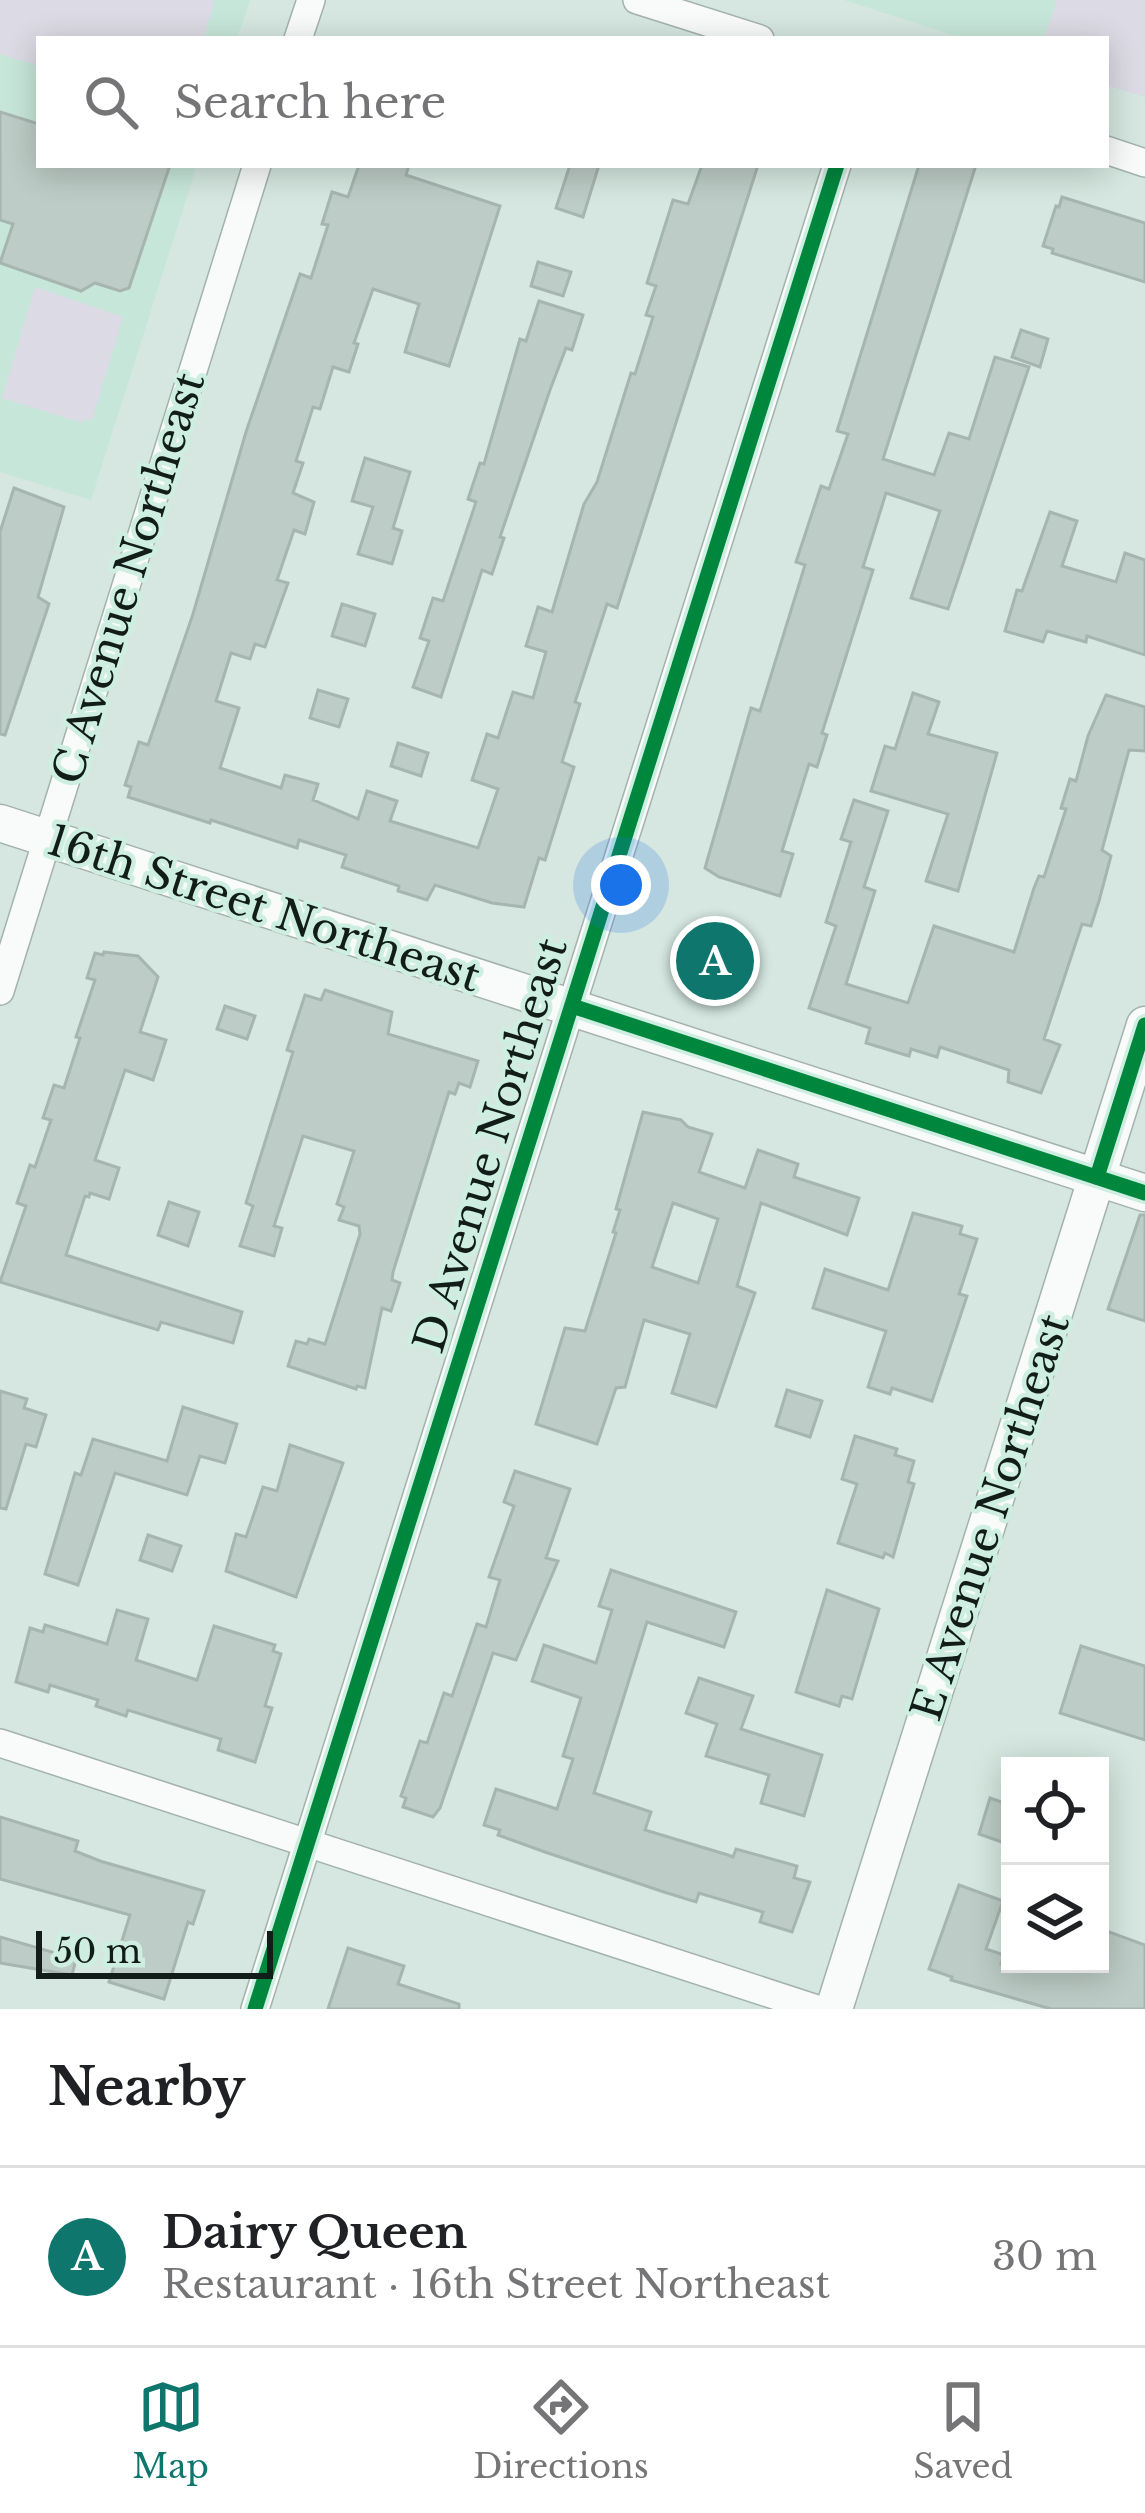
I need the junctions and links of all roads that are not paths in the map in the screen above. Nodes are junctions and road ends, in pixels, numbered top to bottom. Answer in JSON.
{"nodes":[{"id":1,"x":310,"y":0,"type":"edge"},
{"id":2,"x":637,"y":0,"type":"edge"},
{"id":3,"x":299,"y":36,"type":"edge"},
{"id":4,"x":751,"y":36,"type":"edge"},
{"id":5,"x":1109,"y":152,"type":"edge"},
{"id":6,"x":1145,"y":163,"type":"edge"},
{"id":7,"x":256,"y":168,"type":"edge"},
{"id":8,"x":836,"y":168,"type":"edge"},
{"id":9,"x":0,"y":824,"type":"edge"},
{"id":10,"x":48,"y":839,"type":"junction"},
{"id":11,"x":0,"y":992,"type":"edge"},
{"id":12,"x":572,"y":1006,"type":"junction"},
{"id":13,"x":1145,"y":1025,"type":"edge"},
{"id":14,"x":1097,"y":1177,"type":"junction"},
{"id":15,"x":1145,"y":1193,"type":"edge"},
{"id":16,"x":0,"y":1744,"type":"edge"},
{"id":17,"x":307,"y":1845,"type":"junction"},
{"id":18,"x":255,"y":2009,"type":"edge"},
{"id":19,"x":817,"y":2009,"type":"edge"},
{"id":20,"x":834,"y":2009,"type":"edge"}],
"edges":[{"from":1,"to":3,"type":"street"},
{"from":2,"to":4,"type":"street"},
{"from":5,"to":6,"type":"street"},
{"from":7,"to":10,"type":"street","name":"C Avenue Northeast"},
{"from":8,"to":12,"type":"street","name":"D Avenue Northeast"},
{"from":9,"to":10,"type":"street","name":"16th Street Northeast"},
{"from":10,"to":11,"type":"street","name":"C Avenue Northeast"},
{"from":10,"to":12,"type":"street","name":"16th Street Northeast"},
{"from":12,"to":14,"type":"street","name":"16th Street Northeast"},
{"from":12,"to":17,"type":"street","name":"D Avenue Northeast"},
{"from":13,"to":14,"type":"street","name":"E Avenue Northeast"},
{"from":14,"to":15,"type":"street","name":"16th Street Northeast"},
{"from":14,"to":20,"type":"street","name":"E Avenue Northeast"},
{"from":16,"to":17,"type":"street"},
{"from":17,"to":18,"type":"street","name":"D Avenue Northeast"},
{"from":17,"to":19,"type":"street"}]}
